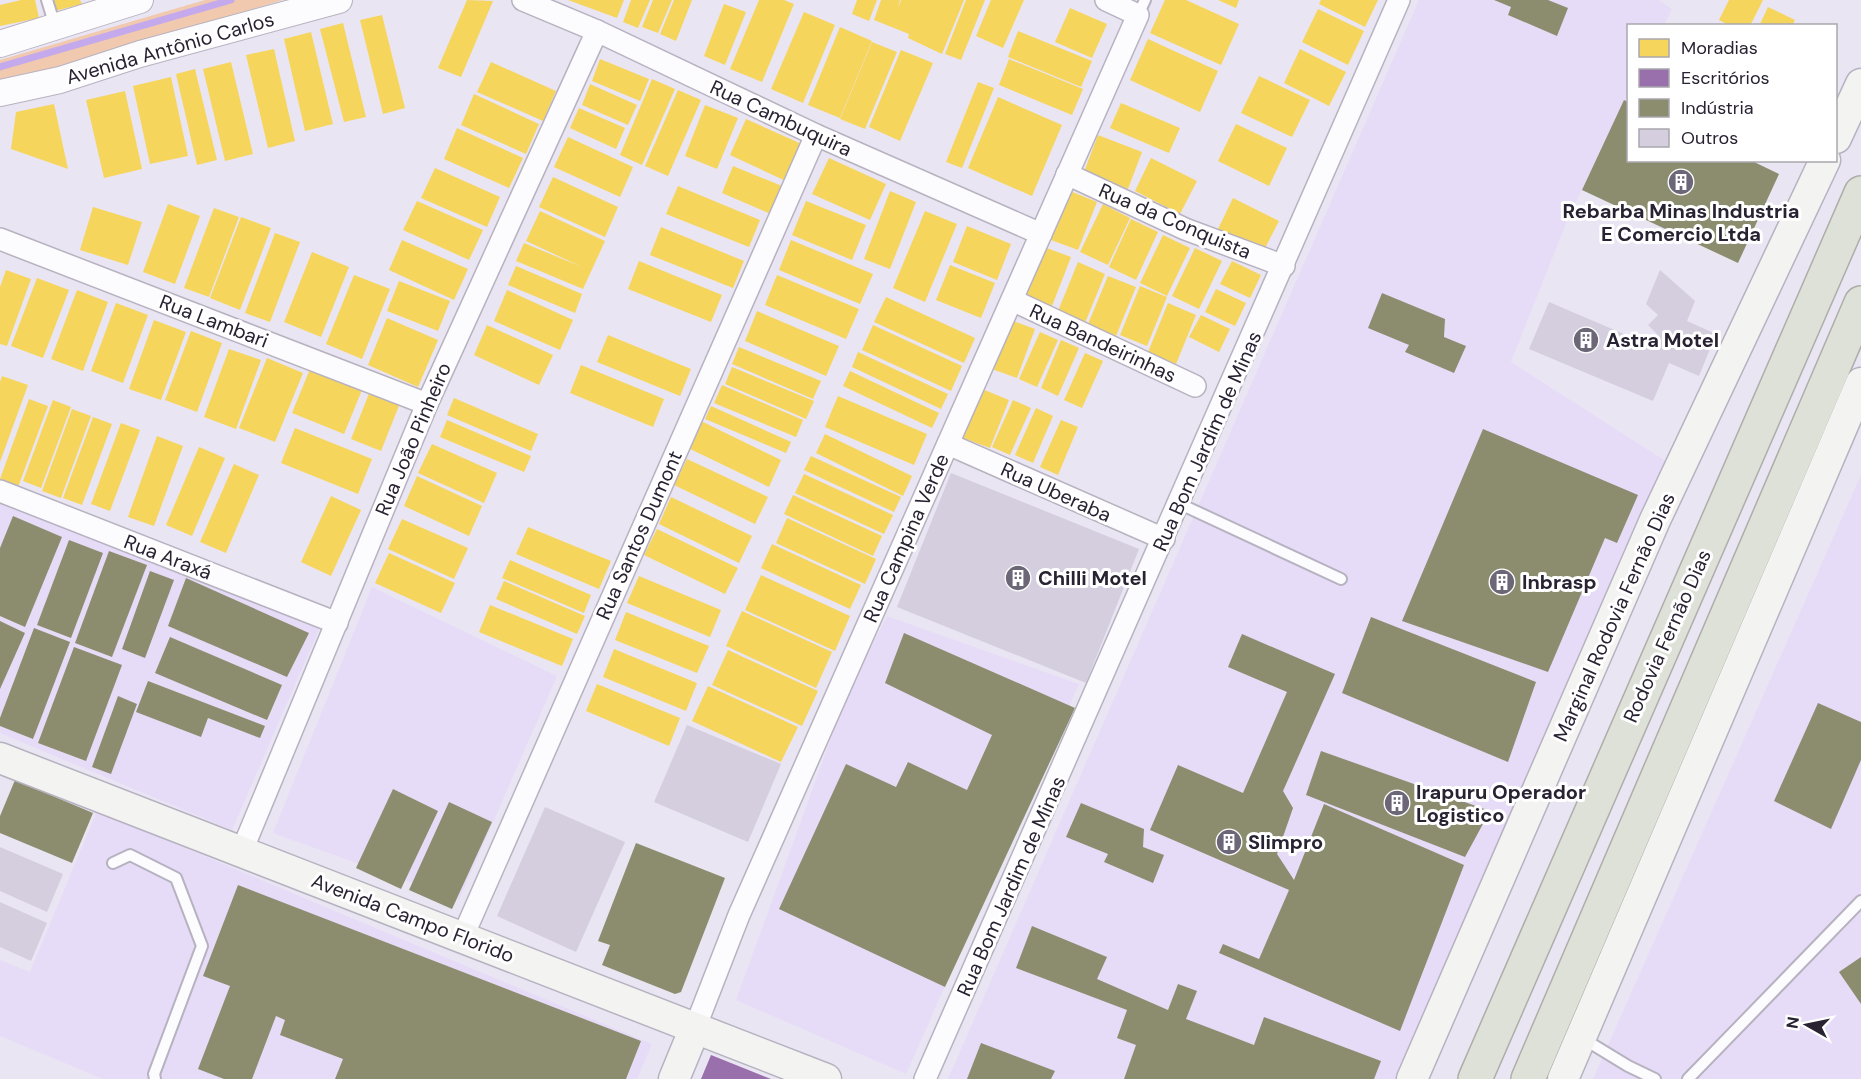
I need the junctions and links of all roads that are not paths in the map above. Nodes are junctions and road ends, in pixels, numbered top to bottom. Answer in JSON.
{"nodes":[{"id":1,"x":48,"y":0,"type":"edge"},
{"id":2,"x":140,"y":0,"type":"edge"},
{"id":3,"x":339,"y":0,"type":"edge"},
{"id":4,"x":523,"y":0,"type":"edge"},
{"id":5,"x":1106,"y":0,"type":"edge"},
{"id":6,"x":1399,"y":0,"type":"edge"},
{"id":7,"x":1141,"y":7,"type":"edge"},
{"id":8,"x":55,"y":27,"type":"junction"},
{"id":9,"x":597,"y":31,"type":"junction"},
{"id":10,"x":0,"y":44,"type":"edge"},
{"id":11,"x":1861,"y":84,"type":"edge"},
{"id":12,"x":0,"y":93,"type":"edge"},
{"id":13,"x":816,"y":135,"type":"junction"},
{"id":14,"x":1837,"y":136,"type":"edge"},
{"id":15,"x":1824,"y":162,"type":"edge"},
{"id":16,"x":1067,"y":174,"type":"junction"},
{"id":17,"x":1861,"y":193,"type":"edge"},
{"id":18,"x":1041,"y":234,"type":"junction"},
{"id":19,"x":0,"y":239,"type":"edge"},
{"id":20,"x":1284,"y":266,"type":"junction"},
{"id":21,"x":1012,"y":300,"type":"junction"},
{"id":22,"x":1861,"y":303,"type":"edge"},
{"id":23,"x":1861,"y":383,"type":"edge"},
{"id":24,"x":1195,"y":386,"type":"dead end"},
{"id":25,"x":427,"y":404,"type":"junction"},
{"id":26,"x":948,"y":444,"type":"junction"},
{"id":27,"x":0,"y":491,"type":"edge"},
{"id":28,"x":1180,"y":504,"type":"junction"},
{"id":29,"x":1164,"y":539,"type":"junction"},
{"id":30,"x":1341,"y":579,"type":"dead end"},
{"id":31,"x":337,"y":623,"type":"junction"},
{"id":32,"x":0,"y":758,"type":"edge"},
{"id":33,"x":241,"y":853,"type":"junction"},
{"id":34,"x":113,"y":863,"type":"dead end"},
{"id":35,"x":1861,"y":901,"type":"edge"},
{"id":36,"x":463,"y":936,"type":"junction"},
{"id":37,"x":695,"y":1028,"type":"junction"},
{"id":38,"x":1580,"y":1036,"type":"junction"},
{"id":39,"x":155,"y":1079,"type":"edge"},
{"id":40,"x":674,"y":1079,"type":"edge"},
{"id":41,"x":826,"y":1079,"type":"edge"},
{"id":42,"x":925,"y":1079,"type":"edge"},
{"id":43,"x":1412,"y":1079,"type":"edge"},
{"id":44,"x":1475,"y":1079,"type":"edge"},
{"id":45,"x":1528,"y":1079,"type":"edge"},
{"id":46,"x":1563,"y":1079,"type":"edge"},
{"id":47,"x":1655,"y":1079,"type":"edge"},
{"id":48,"x":1688,"y":1079,"type":"edge"}],
"edges":[{"from":1,"to":8,"type":"lane"},
{"from":2,"to":8,"type":"street"},
{"from":3,"to":12,"type":"street","name":"Avenida Antônio Carlos"},
{"from":4,"to":9,"type":"street","name":"Rua Cambuquira"},
{"from":5,"to":7,"type":"street"},
{"from":6,"to":20,"type":"street","name":"Rua Bom Jardim de Minas"},
{"from":7,"to":16,"type":"street","name":"Rua Campina Verde"},
{"from":8,"to":10,"type":"street"},
{"from":9,"to":13,"type":"street","name":"Rua Cambuquira"},
{"from":9,"to":25,"type":"street","name":"Rua João Pinheiro"},
{"from":11,"to":14,"type":"main road"},
{"from":13,"to":18,"type":"street","name":"Rua Cambuquira"},
{"from":13,"to":36,"type":"street","name":"Rua Santos Dumont"},
{"from":15,"to":43,"type":"main road","name":"Marginal Rodovia Fernão Dias"},
{"from":16,"to":18,"type":"street","name":"Rua Campina Verde"},
{"from":16,"to":20,"type":"street","name":"Rua da Conquista"},
{"from":17,"to":44,"type":"highway","name":"Rodovia Fernão Dias"},
{"from":18,"to":21,"type":"street","name":"Rua Campina Verde"},
{"from":19,"to":25,"type":"street","name":"Rua Lambari"},
{"from":20,"to":28,"type":"street","name":"Rua Bom Jardim de Minas"},
{"from":21,"to":24,"type":"street","name":"Rua Bandeirinhas"},
{"from":21,"to":26,"type":"street","name":"Rua Campina Verde"},
{"from":22,"to":45,"type":"highway"},
{"from":23,"to":38,"type":"main road"},
{"from":25,"to":31,"type":"street","name":"Rua João Pinheiro"},
{"from":26,"to":29,"type":"street","name":"Rua Uberaba"},
{"from":26,"to":37,"type":"street","name":"Rua Campina Verde"},
{"from":27,"to":31,"type":"street","name":"Rua Araxá"},
{"from":28,"to":29,"type":"street","name":"Rua Bom Jardim de Minas"},
{"from":28,"to":30,"type":"lane"},
{"from":29,"to":42,"type":"street","name":"Rua Bom Jardim de Minas"},
{"from":31,"to":33,"type":"street","name":"Rua João Pinheiro"},
{"from":32,"to":33,"type":"main road","name":"Avenida Campo Florido"},
{"from":33,"to":36,"type":"main road","name":"Avenida Campo Florido"},
{"from":34,"to":39,"type":"lane"},
{"from":35,"to":48,"type":"lane"},
{"from":36,"to":37,"type":"main road","name":"Avenida Campo Florido"},
{"from":37,"to":40,"type":"main road","name":"Rua Campina Verde"},
{"from":37,"to":41,"type":"main road","name":"Avenida Campo Florido"},
{"from":38,"to":46,"type":"main road"},
{"from":38,"to":47,"type":"lane"}]}
